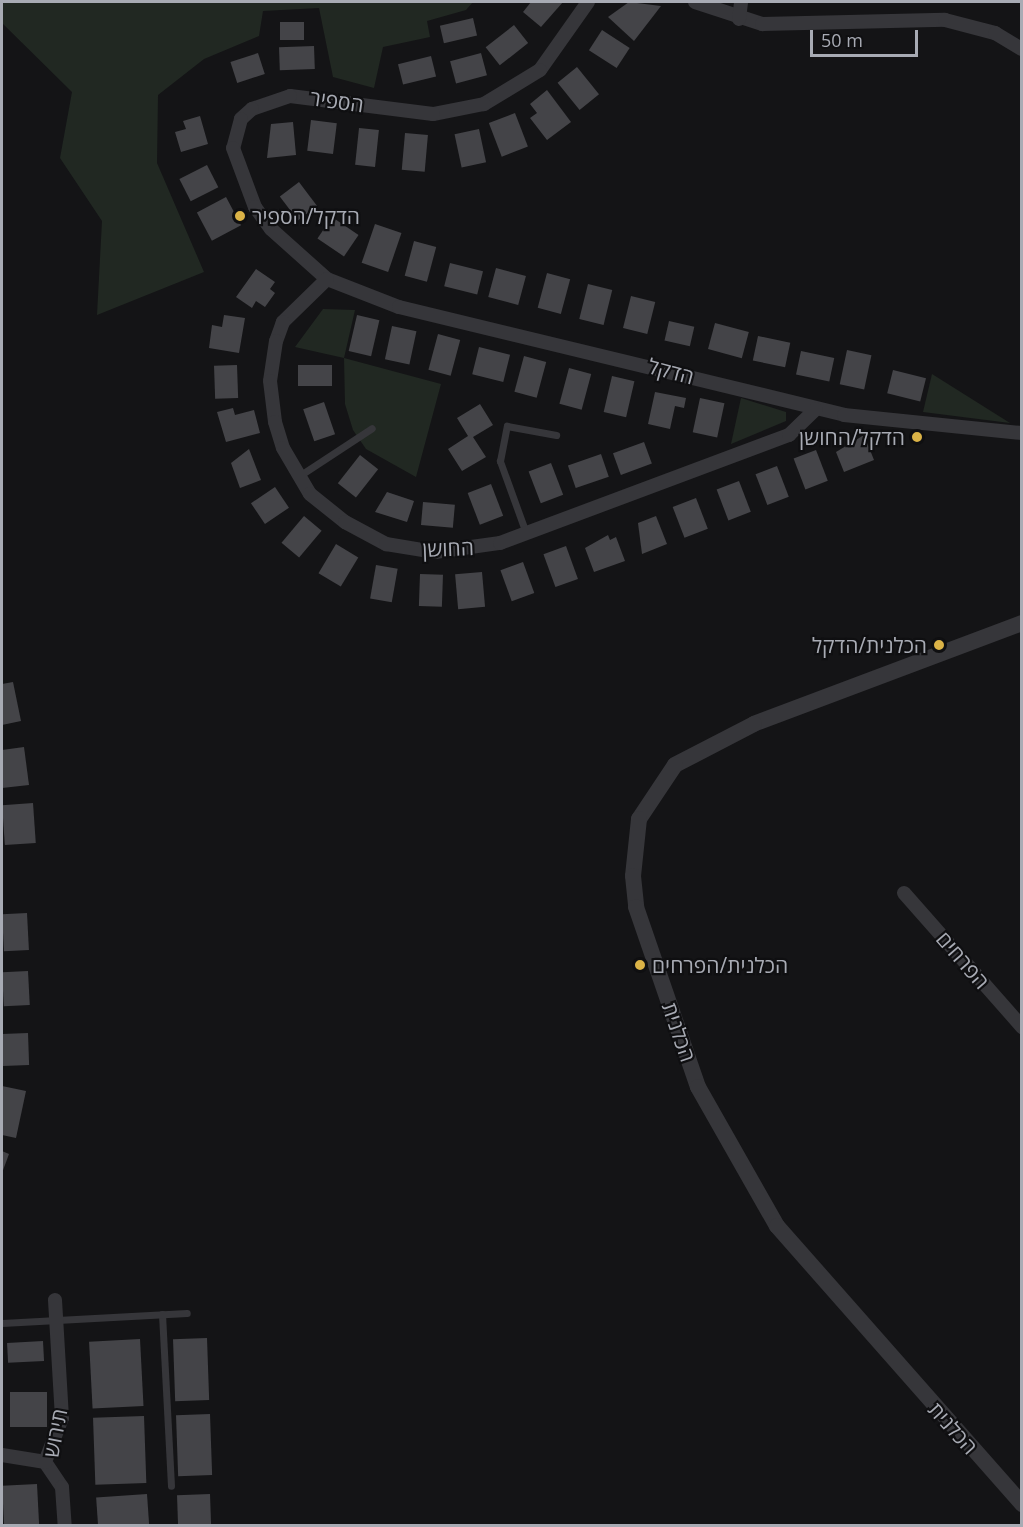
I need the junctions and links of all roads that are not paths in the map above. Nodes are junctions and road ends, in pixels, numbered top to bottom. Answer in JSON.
{"nodes":[{"id":1,"x":588,"y":2,"type":"edge"},
{"id":2,"x":695,"y":2,"type":"edge"},
{"id":3,"x":741,"y":2,"type":"edge"},
{"id":4,"x":739,"y":19,"type":"junction"},
{"id":5,"x":1022,"y":49,"type":"edge"},
{"id":6,"x":327,"y":279,"type":"junction"},
{"id":7,"x":816,"y":409,"type":"junction"},
{"id":8,"x":372,"y":428,"type":"dead end"},
{"id":9,"x":1022,"y":433,"type":"edge"},
{"id":10,"x":556,"y":435,"type":"dead end"},
{"id":11,"x":298,"y":477,"type":"junction"},
{"id":12,"x":526,"y":533,"type":"junction"},
{"id":13,"x":1022,"y":623,"type":"edge"},
{"id":14,"x":904,"y":893,"type":"dead end"},
{"id":15,"x":1022,"y":1026,"type":"edge"},
{"id":16,"x":55,"y":1300,"type":"dead end"},
{"id":17,"x":187,"y":1313,"type":"dead end"},
{"id":18,"x":162,"y":1314,"type":"junction"},
{"id":19,"x":59,"y":1317,"type":"junction"},
{"id":20,"x":2,"y":1323,"type":"edge"},
{"id":21,"x":2,"y":1455,"type":"edge"},
{"id":22,"x":45,"y":1462,"type":"junction"},
{"id":23,"x":171,"y":1486,"type":"dead end"},
{"id":24,"x":1022,"y":1504,"type":"edge"},
{"id":25,"x":65,"y":1526,"type":"edge"}],
"edges":[{"from":1,"to":6,"type":"street","name":"הספיר"},
{"from":2,"to":4,"type":"street"},
{"from":3,"to":4,"type":"street"},
{"from":4,"to":5,"type":"street"},
{"from":6,"to":7,"type":"street","name":"הדקל"},
{"from":6,"to":11,"type":"street","name":"החושן"},
{"from":7,"to":9,"type":"street","name":"הדקל"},
{"from":7,"to":12,"type":"street","name":"החושן"},
{"from":8,"to":11,"type":"lane"},
{"from":10,"to":12,"type":"lane"},
{"from":11,"to":12,"type":"street","name":"החושן"},
{"from":13,"to":24,"type":"street","name":"הכלנית"},
{"from":14,"to":15,"type":"street","name":"הפרחים"},
{"from":16,"to":19,"type":"street","name":"תירוש"},
{"from":17,"to":18,"type":"lane"},
{"from":18,"to":19,"type":"lane"},
{"from":18,"to":23,"type":"lane"},
{"from":19,"to":20,"type":"lane"},
{"from":19,"to":22,"type":"street","name":"תירוש"},
{"from":21,"to":22,"type":"street"},
{"from":22,"to":25,"type":"street","name":"תירוש"}]}
